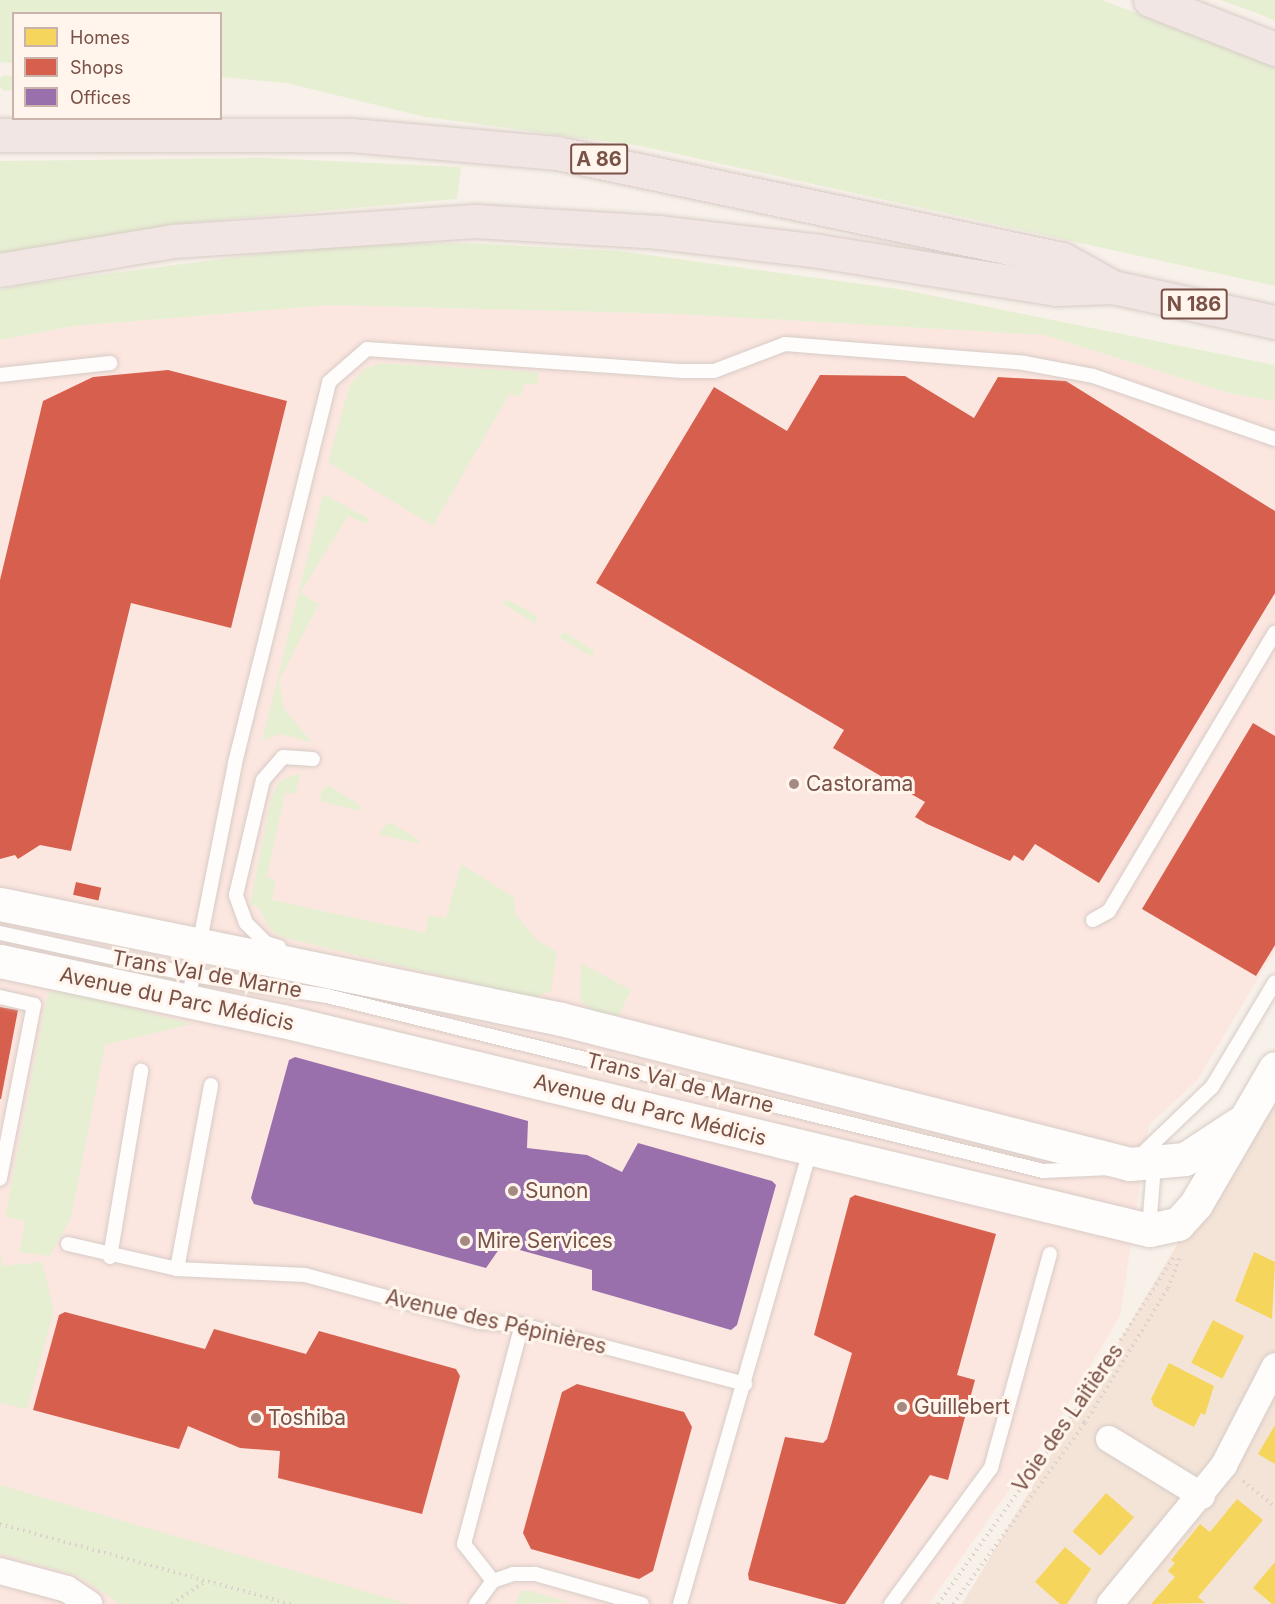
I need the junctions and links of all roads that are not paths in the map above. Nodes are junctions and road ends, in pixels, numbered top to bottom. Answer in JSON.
{"nodes":[{"id":1,"x":1163,"y":5,"type":"edge"},
{"id":2,"x":1275,"y":49,"type":"edge"},
{"id":3,"x":0,"y":135,"type":"edge"},
{"id":4,"x":0,"y":270,"type":"edge"},
{"id":5,"x":1107,"y":283,"type":"junction"},
{"id":6,"x":1275,"y":322,"type":"edge"},
{"id":7,"x":110,"y":363,"type":"dead end"},
{"id":8,"x":0,"y":375,"type":"edge"},
{"id":9,"x":1275,"y":439,"type":"edge"},
{"id":10,"x":1275,"y":633,"type":"edge"},
{"id":11,"x":313,"y":759,"type":"dead end"},
{"id":12,"x":0,"y":904,"type":"edge"},
{"id":13,"x":1093,"y":920,"type":"dead end"},
{"id":14,"x":0,"y":933,"type":"edge"},
{"id":15,"x":0,"y":961,"type":"edge"},
{"id":16,"x":193,"y":975,"type":"junction"},
{"id":17,"x":1275,"y":982,"type":"edge"},
{"id":18,"x":440,"y":992,"type":"junction"},
{"id":19,"x":0,"y":997,"type":"edge"},
{"id":20,"x":1275,"y":1068,"type":"edge"},
{"id":21,"x":141,"y":1071,"type":"dead end"},
{"id":22,"x":211,"y":1085,"type":"dead end"},
{"id":23,"x":1244,"y":1119,"type":"junction"},
{"id":24,"x":810,"y":1150,"type":"junction"},
{"id":25,"x":1142,"y":1165,"type":"junction"},
{"id":26,"x":0,"y":1179,"type":"edge"},
{"id":27,"x":1162,"y":1236,"type":"junction"},
{"id":28,"x":68,"y":1244,"type":"dead end"},
{"id":29,"x":1050,"y":1254,"type":"dead end"},
{"id":30,"x":110,"y":1257,"type":"junction"},
{"id":31,"x":177,"y":1269,"type":"junction"},
{"id":32,"x":522,"y":1325,"type":"junction"},
{"id":33,"x":1275,"y":1366,"type":"edge"},
{"id":34,"x":745,"y":1384,"type":"junction"},
{"id":35,"x":1109,"y":1439,"type":"dead end"},
{"id":36,"x":1202,"y":1497,"type":"junction"},
{"id":37,"x":0,"y":1571,"type":"edge"},
{"id":38,"x":493,"y":1581,"type":"junction"},
{"id":39,"x":89,"y":1604,"type":"edge"},
{"id":40,"x":476,"y":1604,"type":"edge"},
{"id":41,"x":642,"y":1604,"type":"edge"},
{"id":42,"x":680,"y":1604,"type":"edge"},
{"id":43,"x":891,"y":1604,"type":"edge"},
{"id":44,"x":1110,"y":1604,"type":"edge"}],
"edges":[{"from":1,"to":2,"type":"highway"},
{"from":3,"to":5,"type":"highway","number":"A 86"},
{"from":4,"to":5,"type":"highway"},
{"from":5,"to":6,"type":"highway","number":"N 186"},
{"from":7,"to":8,"type":"lane"},
{"from":9,"to":16,"type":"lane"},
{"from":10,"to":13,"type":"lane"},
{"from":11,"to":18,"type":"lane"},
{"from":12,"to":16,"type":"street","name":"Avenue du Parc Médicis"},
{"from":14,"to":16,"type":"lane","name":"Trans Val de Marne"},
{"from":15,"to":16,"type":"street","name":"Avenue du Parc Médicis"},
{"from":16,"to":18,"type":"street","name":"Avenue du Parc Médicis"},
{"from":16,"to":24,"type":"street","name":"Avenue du Parc Médicis"},
{"from":16,"to":25,"type":"lane","name":"Trans Val de Marne"},
{"from":17,"to":25,"type":"lane"},
{"from":18,"to":25,"type":"street","name":"Avenue du Parc Médicis"},
{"from":19,"to":26,"type":"lane"},
{"from":20,"to":23,"type":"street","name":"Avenue du Parc Médicis"},
{"from":21,"to":30,"type":"lane"},
{"from":22,"to":31,"type":"lane"},
{"from":23,"to":25,"type":"street","name":"Avenue du Parc Médicis"},
{"from":23,"to":27,"type":"street","name":"Avenue du Parc Médicis"},
{"from":24,"to":27,"type":"street","name":"Avenue du Parc Médicis"},
{"from":24,"to":34,"type":"lane"},
{"from":25,"to":27,"type":"lane"},
{"from":28,"to":30,"type":"lane","name":"Avenue des Pépinières"},
{"from":29,"to":43,"type":"lane"},
{"from":30,"to":31,"type":"lane","name":"Avenue des Pépinières"},
{"from":31,"to":32,"type":"lane","name":"Avenue des Pépinières"},
{"from":32,"to":34,"type":"lane","name":"Avenue des Pépinières"},
{"from":32,"to":38,"type":"lane"},
{"from":33,"to":36,"type":"street"},
{"from":34,"to":42,"type":"lane"},
{"from":35,"to":36,"type":"street"},
{"from":36,"to":44,"type":"street"},
{"from":37,"to":39,"type":"street"},
{"from":38,"to":40,"type":"lane"},
{"from":38,"to":41,"type":"lane"}]}
